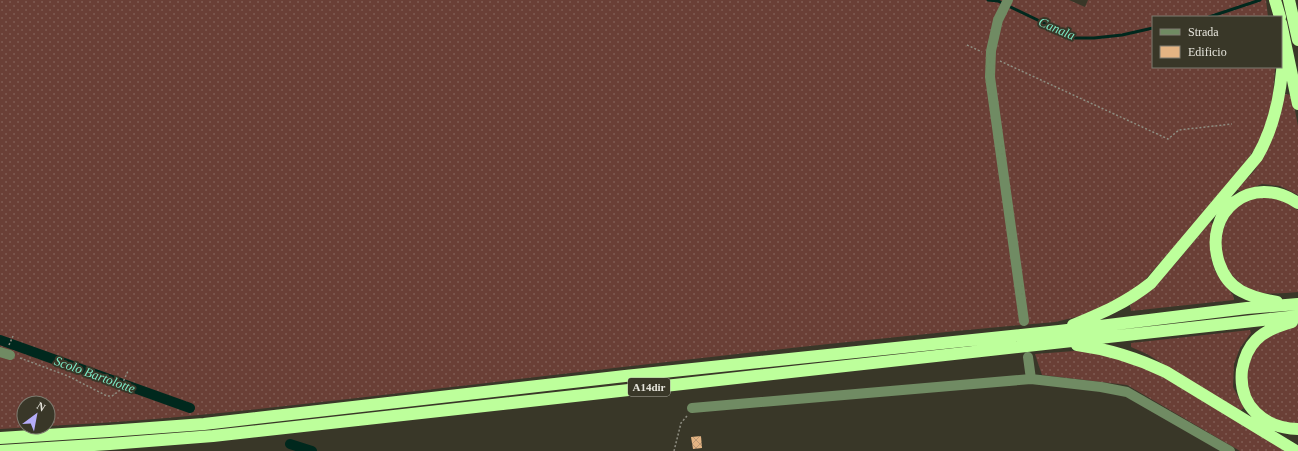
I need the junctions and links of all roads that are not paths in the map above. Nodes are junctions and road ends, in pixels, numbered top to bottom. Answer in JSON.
{"nodes":[{"id":1,"x":1008,"y":0,"type":"edge"},
{"id":2,"x":1275,"y":0,"type":"edge"},
{"id":3,"x":1291,"y":6,"type":"edge"},
{"id":4,"x":1279,"y":16,"type":"edge"},
{"id":5,"x":1282,"y":28,"type":"edge"},
{"id":6,"x":1284,"y":38,"type":"junction"},
{"id":7,"x":1298,"y":40,"type":"edge"},
{"id":8,"x":1282,"y":67,"type":"edge"},
{"id":9,"x":1282,"y":68,"type":"edge"},
{"id":10,"x":1298,"y":104,"type":"edge"},
{"id":11,"x":1298,"y":203,"type":"edge"},
{"id":12,"x":1298,"y":304,"type":"edge"},
{"id":13,"x":1298,"y":316,"type":"edge"},
{"id":14,"x":1298,"y":320,"type":"edge"},
{"id":15,"x":1024,"y":321,"type":"dead end"},
{"id":16,"x":1059,"y":331,"type":"junction"},
{"id":17,"x":1041,"y":344,"type":"junction"},
{"id":18,"x":0,"y":352,"type":"edge"},
{"id":19,"x":10,"y":355,"type":"road end"},
{"id":20,"x":1028,"y":357,"type":"dead end"},
{"id":21,"x":1031,"y":379,"type":"junction"},
{"id":22,"x":692,"y":408,"type":"road end"},
{"id":23,"x":1298,"y":429,"type":"edge"},
{"id":24,"x":0,"y":438,"type":"edge"},
{"id":25,"x":0,"y":451,"type":"edge"},
{"id":26,"x":1230,"y":451,"type":"edge"},
{"id":27,"x":1296,"y":451,"type":"edge"}],
"edges":[{"from":1,"to":15,"type":"street"},
{"from":2,"to":4,"type":"highway"},
{"from":3,"to":7,"type":"highway"},
{"from":5,"to":6,"type":"highway"},
{"from":6,"to":8,"type":"highway"},
{"from":6,"to":10,"type":"highway"},
{"from":9,"to":16,"type":"highway"},
{"from":11,"to":12,"type":"highway"},
{"from":12,"to":16,"type":"highway","number":"A14dir"},
{"from":13,"to":17,"type":"highway","number":"A14dir"},
{"from":14,"to":23,"type":"highway"},
{"from":16,"to":24,"type":"highway","number":"A14dir"},
{"from":17,"to":25,"type":"highway","number":"A14dir"},
{"from":17,"to":27,"type":"highway"},
{"from":18,"to":19,"type":"street"},
{"from":20,"to":21,"type":"street"},
{"from":21,"to":22,"type":"street"},
{"from":21,"to":26,"type":"street"}]}
